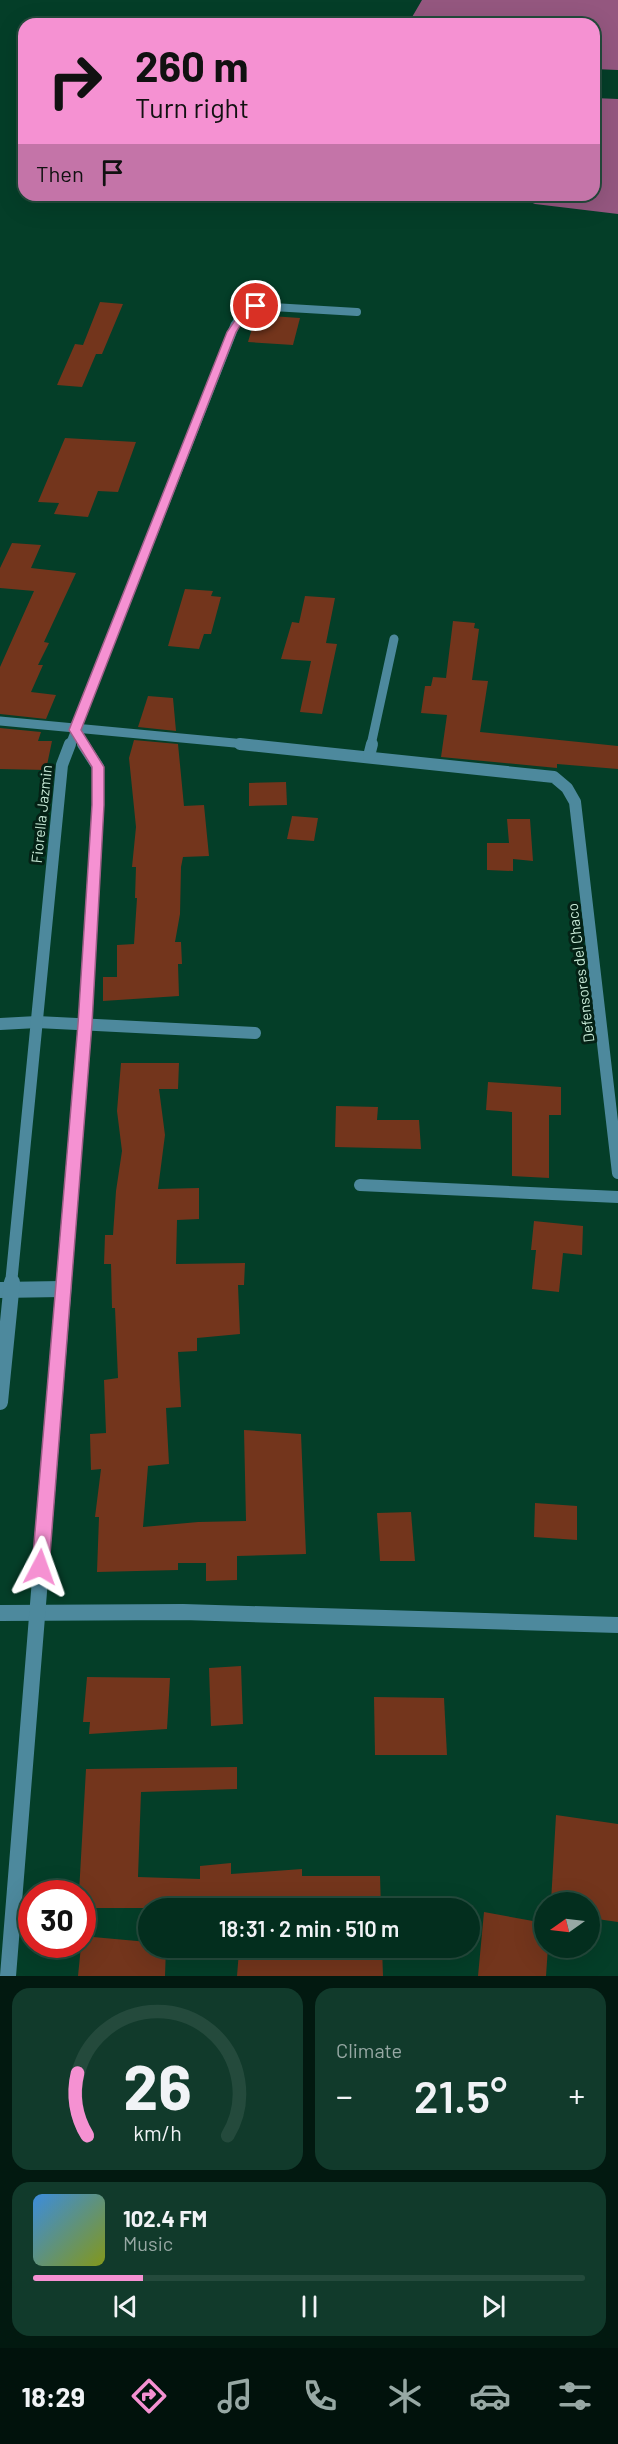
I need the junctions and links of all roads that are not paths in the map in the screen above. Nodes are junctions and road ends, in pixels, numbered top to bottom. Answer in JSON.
{"nodes":[{"id":1,"x":357,"y":312,"type":"dead end"},
{"id":2,"x":394,"y":639,"type":"dead end"},
{"id":3,"x":0,"y":721,"type":"edge"},
{"id":4,"x":75,"y":730,"type":"junction"},
{"id":5,"x":369,"y":756,"type":"junction"},
{"id":6,"x":37,"y":1022,"type":"junction"},
{"id":7,"x":0,"y":1024,"type":"edge"},
{"id":8,"x":85,"y":1024,"type":"junction"},
{"id":9,"x":255,"y":1033,"type":"dead end"},
{"id":10,"x":618,"y":1173,"type":"edge"},
{"id":11,"x":360,"y":1185,"type":"dead end"},
{"id":12,"x":618,"y":1197,"type":"edge"},
{"id":13,"x":62,"y":1289,"type":"junction"},
{"id":14,"x":5,"y":1290,"type":"edge"},
{"id":15,"x":0,"y":1402,"type":"edge"},
{"id":16,"x":0,"y":1613,"type":"edge"},
{"id":17,"x":37,"y":1613,"type":"junction"},
{"id":18,"x":618,"y":1625,"type":"edge"},
{"id":19,"x":8,"y":1976,"type":"edge"}],
"edges":[{"from":1,"to":4,"type":"street","name":"Fiorella Jazmin"},
{"from":2,"to":5,"type":"street"},
{"from":3,"to":4,"type":"street"},
{"from":4,"to":5,"type":"street"},
{"from":4,"to":6,"type":"street","name":"Fiorella Jazmin"},
{"from":4,"to":8,"type":"street"},
{"from":5,"to":10,"type":"street","name":"Defensores del Chaco"},
{"from":6,"to":7,"type":"street"},
{"from":6,"to":8,"type":"street"},
{"from":6,"to":14,"type":"street","name":"Fiorella Jazmin"},
{"from":8,"to":9,"type":"street"},
{"from":8,"to":13,"type":"street"},
{"from":11,"to":12,"type":"street"},
{"from":13,"to":14,"type":"street"},
{"from":13,"to":17,"type":"street"},
{"from":14,"to":15,"type":"street","name":"Fiorella Jazmin"},
{"from":16,"to":17,"type":"street"},
{"from":17,"to":18,"type":"street"},
{"from":17,"to":19,"type":"street"}]}
